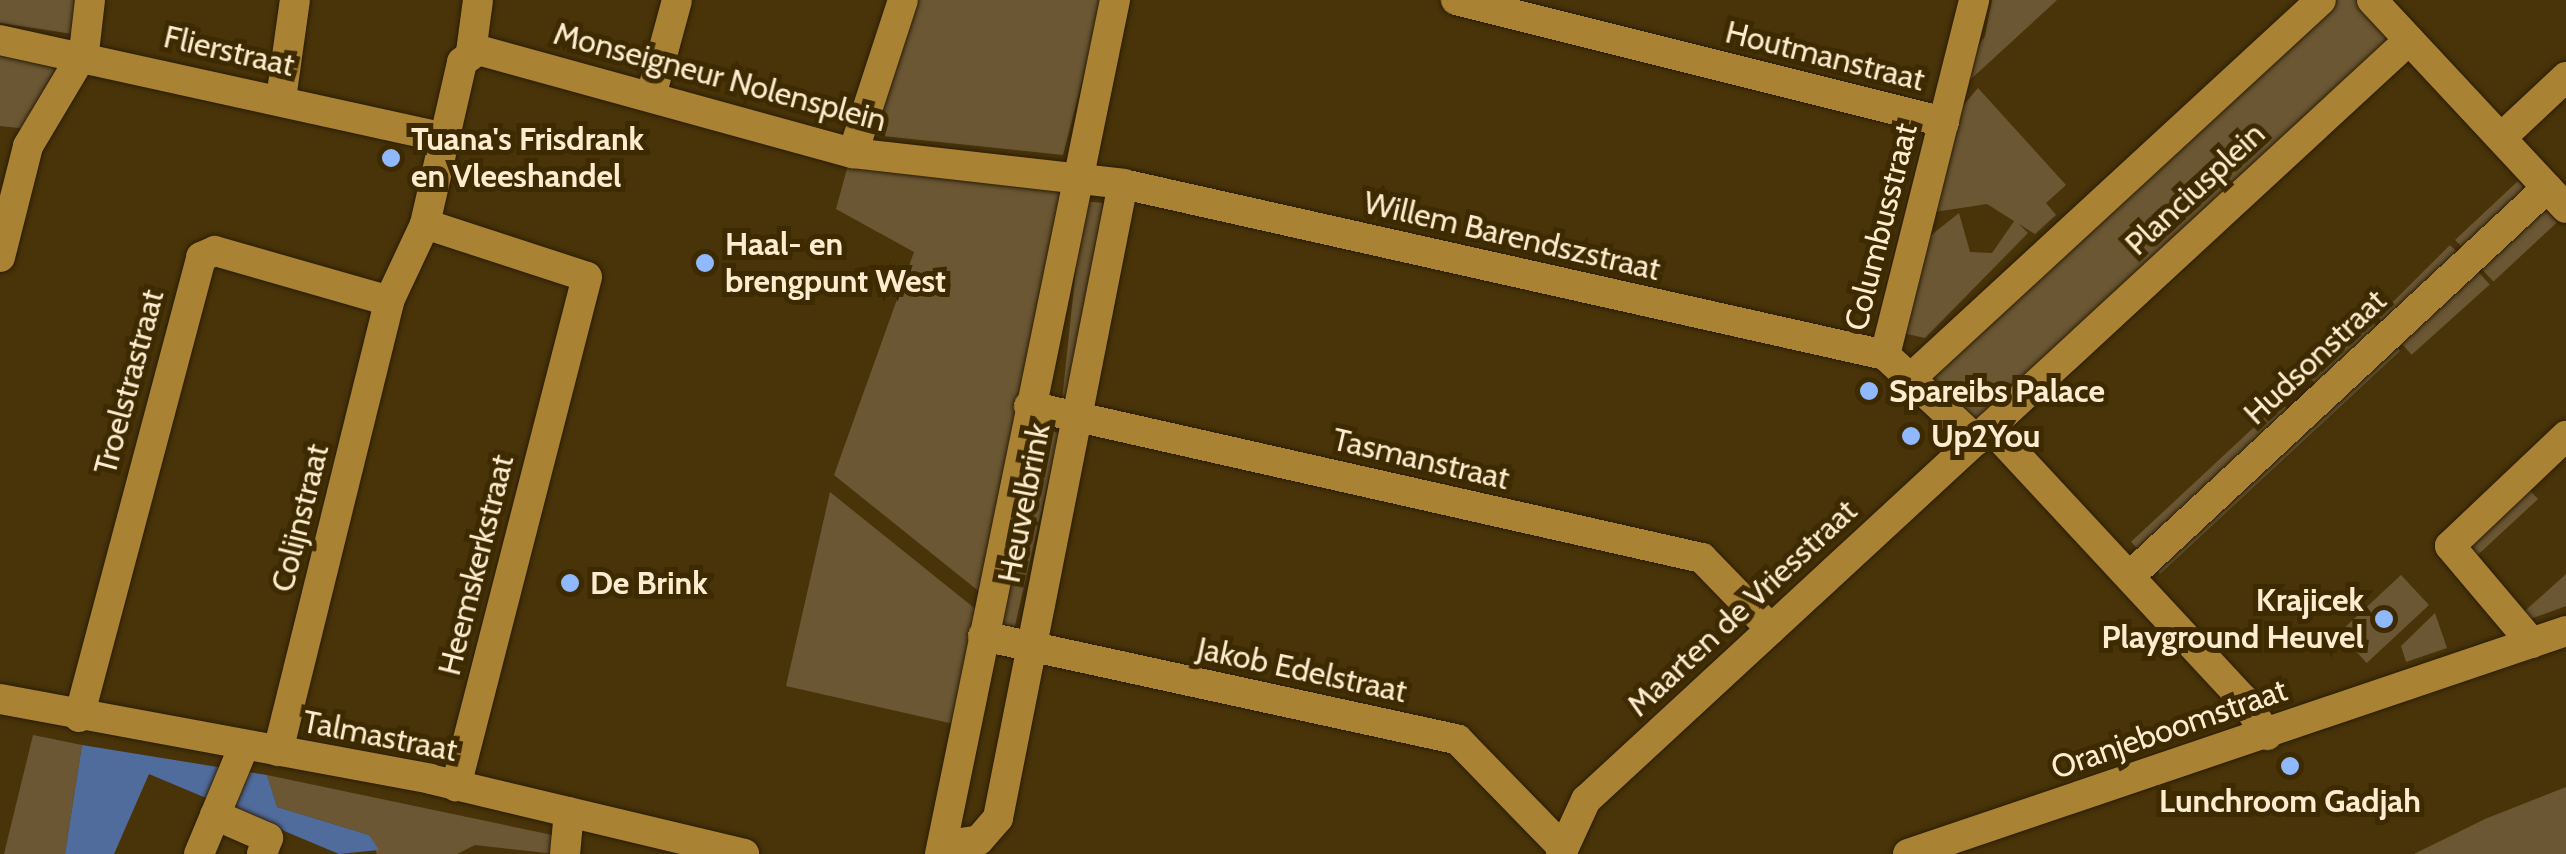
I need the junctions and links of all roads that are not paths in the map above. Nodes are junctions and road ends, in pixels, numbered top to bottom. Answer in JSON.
{"nodes":[{"id":1,"x":90,"y":0,"type":"edge"},
{"id":2,"x":296,"y":0,"type":"edge"},
{"id":3,"x":478,"y":0,"type":"edge"},
{"id":4,"x":903,"y":0,"type":"edge"},
{"id":5,"x":1116,"y":0,"type":"edge"},
{"id":6,"x":1456,"y":0,"type":"edge"},
{"id":7,"x":1974,"y":0,"type":"edge"},
{"id":8,"x":2320,"y":0,"type":"edge"},
{"id":9,"x":2372,"y":0,"type":"edge"},
{"id":10,"x":668,"y":2,"type":"edge"},
{"id":11,"x":0,"y":40,"type":"edge"},
{"id":12,"x":2409,"y":40,"type":"junction"},
{"id":13,"x":84,"y":52,"type":"junction"},
{"id":14,"x":471,"y":52,"type":"junction"},
{"id":15,"x":2566,"y":76,"type":"edge"},
{"id":16,"x":651,"y":96,"type":"junction"},
{"id":17,"x":281,"y":99,"type":"junction"},
{"id":18,"x":1944,"y":122,"type":"junction"},
{"id":19,"x":441,"y":137,"type":"junction"},
{"id":20,"x":2501,"y":138,"type":"junction"},
{"id":21,"x":14,"y":142,"type":"edge"},
{"id":22,"x":853,"y":153,"type":"junction"},
{"id":23,"x":1073,"y":176,"type":"junction"},
{"id":24,"x":1123,"y":184,"type":"junction"},
{"id":25,"x":2556,"y":198,"type":"edge"},
{"id":26,"x":425,"y":224,"type":"junction"},
{"id":27,"x":0,"y":257,"type":"edge"},
{"id":28,"x":389,"y":301,"type":"junction"},
{"id":29,"x":1885,"y":356,"type":"junction"},
{"id":30,"x":1912,"y":377,"type":"junction"},
{"id":31,"x":1029,"y":406,"type":"junction"},
{"id":32,"x":1076,"y":417,"type":"junction"},
{"id":33,"x":1983,"y":433,"type":"junction"},
{"id":34,"x":2566,"y":436,"type":"edge"},
{"id":35,"x":2130,"y":576,"type":"junction"},
{"id":36,"x":1771,"y":628,"type":"junction"},
{"id":37,"x":2566,"y":631,"type":"edge"},
{"id":38,"x":984,"y":636,"type":"junction"},
{"id":39,"x":2532,"y":643,"type":"junction"},
{"id":40,"x":1031,"y":646,"type":"junction"},
{"id":41,"x":0,"y":700,"type":"edge"},
{"id":42,"x":79,"y":718,"type":"junction"},
{"id":43,"x":2267,"y":736,"type":"junction"},
{"id":44,"x":278,"y":751,"type":"junction"},
{"id":45,"x":239,"y":758,"type":"junction"},
{"id":46,"x":456,"y":786,"type":"junction"},
{"id":47,"x":217,"y":809,"type":"junction"},
{"id":48,"x":569,"y":812,"type":"junction"},
{"id":49,"x":941,"y":850,"type":"edge"},
{"id":50,"x":1562,"y":851,"type":"edge"},
{"id":51,"x":199,"y":854,"type":"edge"},
{"id":52,"x":262,"y":854,"type":"edge"},
{"id":53,"x":565,"y":854,"type":"edge"},
{"id":54,"x":744,"y":854,"type":"edge"},
{"id":55,"x":1908,"y":854,"type":"edge"}],
"edges":[{"from":1,"to":13,"type":"street"},
{"from":2,"to":17,"type":"street"},
{"from":3,"to":14,"type":"street"},
{"from":4,"to":22,"type":"street"},
{"from":5,"to":23,"type":"street","name":"Heuvelbrink"},
{"from":6,"to":18,"type":"street","name":"Houtmanstraat"},
{"from":7,"to":18,"type":"street","name":"Columbusstraat"},
{"from":8,"to":30,"type":"street","name":"Planciusplein"},
{"from":9,"to":12,"type":"street"},
{"from":10,"to":16,"type":"street"},
{"from":11,"to":13,"type":"street","name":"Flierstraat"},
{"from":12,"to":20,"type":"street"},
{"from":12,"to":33,"type":"street","name":"Planciusplein"},
{"from":13,"to":17,"type":"street","name":"Flierstraat"},
{"from":13,"to":21,"type":"street"},
{"from":14,"to":16,"type":"street","name":"Monseigneur Nolensplein"},
{"from":14,"to":19,"type":"street"},
{"from":15,"to":20,"type":"street"},
{"from":16,"to":22,"type":"street","name":"Monseigneur Nolensplein"},
{"from":17,"to":19,"type":"street","name":"Flierstraat"},
{"from":18,"to":29,"type":"street","name":"Columbusstraat"},
{"from":19,"to":26,"type":"street"},
{"from":20,"to":25,"type":"street"},
{"from":21,"to":27,"type":"street"},
{"from":22,"to":23,"type":"street","name":"Monseigneur Nolensplein"},
{"from":23,"to":24,"type":"street"},
{"from":23,"to":31,"type":"street","name":"Heuvelbrink"},
{"from":24,"to":29,"type":"street","name":"Willem Barendszstraat"},
{"from":24,"to":32,"type":"street","name":"Heuvelbrink"},
{"from":25,"to":35,"type":"street","name":"Hudsonstraat"},
{"from":26,"to":28,"type":"street"},
{"from":26,"to":46,"type":"street","name":"Heemskerkstraat"},
{"from":28,"to":42,"type":"street","name":"Troelstrastraat"},
{"from":28,"to":44,"type":"street","name":"Colijnstraat"},
{"from":29,"to":30,"type":"street"},
{"from":30,"to":33,"type":"street"},
{"from":31,"to":32,"type":"street","name":"Tasmanstraat"},
{"from":31,"to":38,"type":"street","name":"Heuvelbrink"},
{"from":32,"to":36,"type":"street","name":"Tasmanstraat"},
{"from":32,"to":40,"type":"street","name":"Heuvelbrink"},
{"from":33,"to":35,"type":"street"},
{"from":33,"to":36,"type":"street","name":"Maarten de Vriesstraat"},
{"from":34,"to":39,"type":"street"},
{"from":35,"to":43,"type":"street"},
{"from":36,"to":50,"type":"street","name":"Maarten de Vriesstraat"},
{"from":37,"to":39,"type":"street","name":"Oranjeboomstraat"},
{"from":38,"to":40,"type":"street","name":"Jakob Edelstraat"},
{"from":38,"to":49,"type":"street","name":"Heuvelbrink"},
{"from":39,"to":43,"type":"street","name":"Oranjeboomstraat"},
{"from":40,"to":49,"type":"street","name":"Heuvelbrink"},
{"from":40,"to":50,"type":"street","name":"Jakob Edelstraat"},
{"from":41,"to":42,"type":"street","name":"Talmastraat"},
{"from":42,"to":45,"type":"street","name":"Talmastraat"},
{"from":43,"to":55,"type":"street","name":"Oranjeboomstraat"},
{"from":44,"to":45,"type":"street","name":"Talmastraat"},
{"from":44,"to":46,"type":"street","name":"Talmastraat"},
{"from":45,"to":47,"type":"street"},
{"from":46,"to":48,"type":"street","name":"Talmastraat"},
{"from":47,"to":51,"type":"street"},
{"from":47,"to":52,"type":"street"},
{"from":48,"to":53,"type":"street"},
{"from":48,"to":54,"type":"street","name":"Talmastraat"}]}
